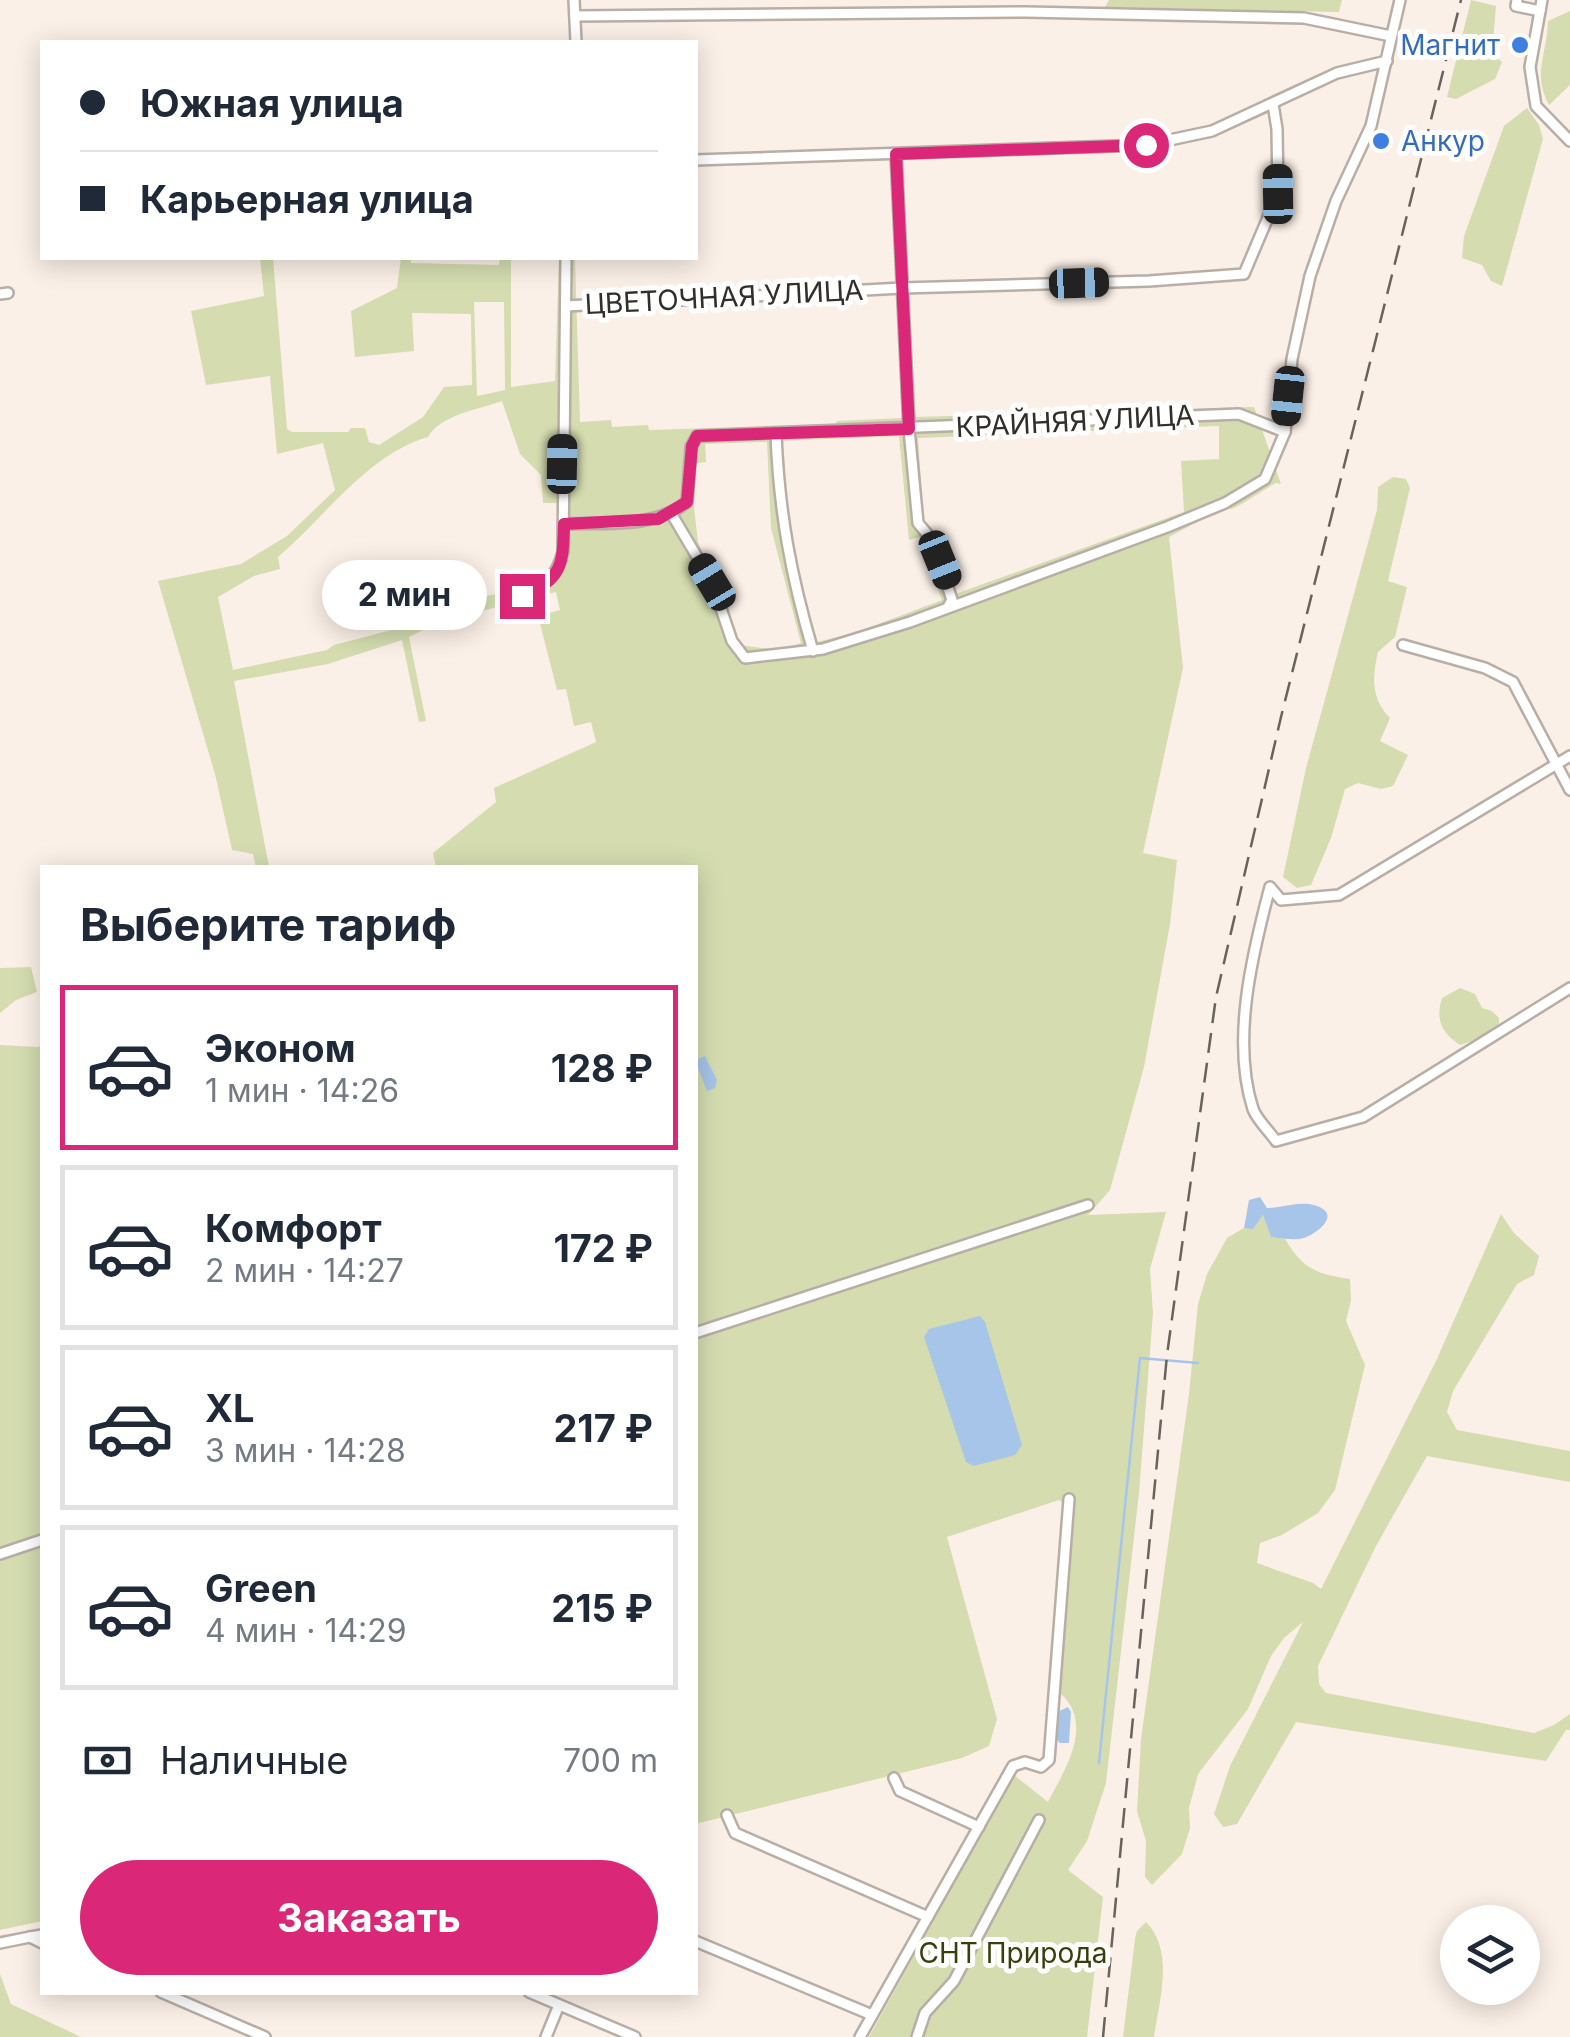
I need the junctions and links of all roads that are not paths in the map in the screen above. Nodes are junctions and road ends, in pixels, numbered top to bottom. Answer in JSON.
{"nodes":[{"id":1,"x":574,"y":0,"type":"edge"},
{"id":2,"x":1400,"y":0,"type":"edge"},
{"id":3,"x":1517,"y":0,"type":"edge"},
{"id":4,"x":1541,"y":6,"type":"edge"},
{"id":5,"x":575,"y":16,"type":"junction"},
{"id":6,"x":1391,"y":36,"type":"junction"},
{"id":7,"x":576,"y":40,"type":"edge"},
{"id":8,"x":1386,"y":61,"type":"junction"},
{"id":9,"x":1273,"y":104,"type":"junction"},
{"id":10,"x":1570,"y":142,"type":"edge"},
{"id":11,"x":896,"y":154,"type":"junction"},
{"id":12,"x":698,"y":160,"type":"edge"},
{"id":13,"x":566,"y":260,"type":"edge"},
{"id":14,"x":902,"y":288,"type":"junction"},
{"id":15,"x":566,"y":306,"type":"junction"},
{"id":16,"x":909,"y":429,"type":"junction"},
{"id":17,"x":1285,"y":432,"type":"junction"},
{"id":18,"x":776,"y":434,"type":"junction"},
{"id":19,"x":671,"y":513,"type":"junction"},
{"id":20,"x":564,"y":524,"type":"junction"},
{"id":21,"x":522,"y":596,"type":"dead end"},
{"id":22,"x":948,"y":606,"type":"junction"},
{"id":23,"x":1403,"y":644,"type":"dead end"},
{"id":24,"x":814,"y":651,"type":"junction"},
{"id":25,"x":1570,"y":756,"type":"edge"},
{"id":26,"x":1555,"y":764,"type":"junction"},
{"id":27,"x":1570,"y":790,"type":"edge"},
{"id":28,"x":1570,"y":988,"type":"edge"},
{"id":29,"x":1088,"y":1205,"type":"dead end"},
{"id":30,"x":698,"y":1332,"type":"edge"},
{"id":31,"x":1069,"y":1499,"type":"dead end"},
{"id":32,"x":40,"y":1541,"type":"edge"},
{"id":33,"x":0,"y":1554,"type":"edge"},
{"id":34,"x":894,"y":1778,"type":"dead end"},
{"id":35,"x":727,"y":1816,"type":"dead end"},
{"id":36,"x":1039,"y":1820,"type":"dead end"},
{"id":37,"x":979,"y":1826,"type":"junction"},
{"id":38,"x":928,"y":1917,"type":"junction"},
{"id":39,"x":40,"y":1935,"type":"edge"},
{"id":40,"x":30,"y":1937,"type":"junction"},
{"id":41,"x":40,"y":1942,"type":"edge"},
{"id":42,"x":698,"y":1942,"type":"edge"},
{"id":43,"x":0,"y":1943,"type":"edge"},
{"id":44,"x":168,"y":1995,"type":"edge"},
{"id":45,"x":536,"y":1995,"type":"edge"},
{"id":46,"x":559,"y":2005,"type":"junction"},
{"id":47,"x":872,"y":2015,"type":"junction"},
{"id":48,"x":265,"y":2037,"type":"edge"},
{"id":49,"x":546,"y":2037,"type":"edge"},
{"id":50,"x":635,"y":2037,"type":"edge"},
{"id":51,"x":860,"y":2037,"type":"edge"},
{"id":52,"x":917,"y":2037,"type":"edge"}],
"edges":[{"from":1,"to":5,"type":"street"},
{"from":2,"to":6,"type":"street"},
{"from":3,"to":4,"type":"street"},
{"from":4,"to":10,"type":"street"},
{"from":5,"to":6,"type":"street"},
{"from":5,"to":7,"type":"street"},
{"from":6,"to":8,"type":"street"},
{"from":8,"to":9,"type":"street"},
{"from":8,"to":17,"type":"street"},
{"from":9,"to":11,"type":"street"},
{"from":9,"to":14,"type":"street","name":"ЦВЕТОЧНАЯ УЛИЦА"},
{"from":11,"to":12,"type":"street"},
{"from":11,"to":14,"type":"street"},
{"from":13,"to":15,"type":"street"},
{"from":14,"to":15,"type":"street","name":"ЦВЕТОЧНАЯ УЛИЦА"},
{"from":14,"to":16,"type":"street"},
{"from":15,"to":20,"type":"street"},
{"from":16,"to":17,"type":"street","name":"КРАЙНЯЯ УЛИЦА"},
{"from":16,"to":18,"type":"street","name":"КРАЙНЯЯ УЛИЦА"},
{"from":16,"to":22,"type":"street"},
{"from":17,"to":22,"type":"street"},
{"from":18,"to":19,"type":"street","name":"КРАЙНЯЯ УЛИЦА"},
{"from":18,"to":24,"type":"street"},
{"from":19,"to":20,"type":"street"},
{"from":19,"to":24,"type":"street"},
{"from":20,"to":21,"type":"street"},
{"from":22,"to":24,"type":"street"},
{"from":23,"to":26,"type":"street"},
{"from":25,"to":26,"type":"street"},
{"from":26,"to":27,"type":"street"},
{"from":26,"to":28,"type":"street"},
{"from":29,"to":30,"type":"street"},
{"from":31,"to":37,"type":"street"},
{"from":32,"to":33,"type":"street"},
{"from":34,"to":37,"type":"street"},
{"from":35,"to":38,"type":"street"},
{"from":36,"to":52,"type":"street"},
{"from":37,"to":38,"type":"street"},
{"from":38,"to":47,"type":"street"},
{"from":39,"to":40,"type":"street"},
{"from":40,"to":41,"type":"street"},
{"from":40,"to":43,"type":"street"},
{"from":42,"to":47,"type":"street"},
{"from":44,"to":48,"type":"street"},
{"from":45,"to":46,"type":"street"},
{"from":46,"to":49,"type":"street"},
{"from":46,"to":50,"type":"street"},
{"from":47,"to":51,"type":"street"}]}
